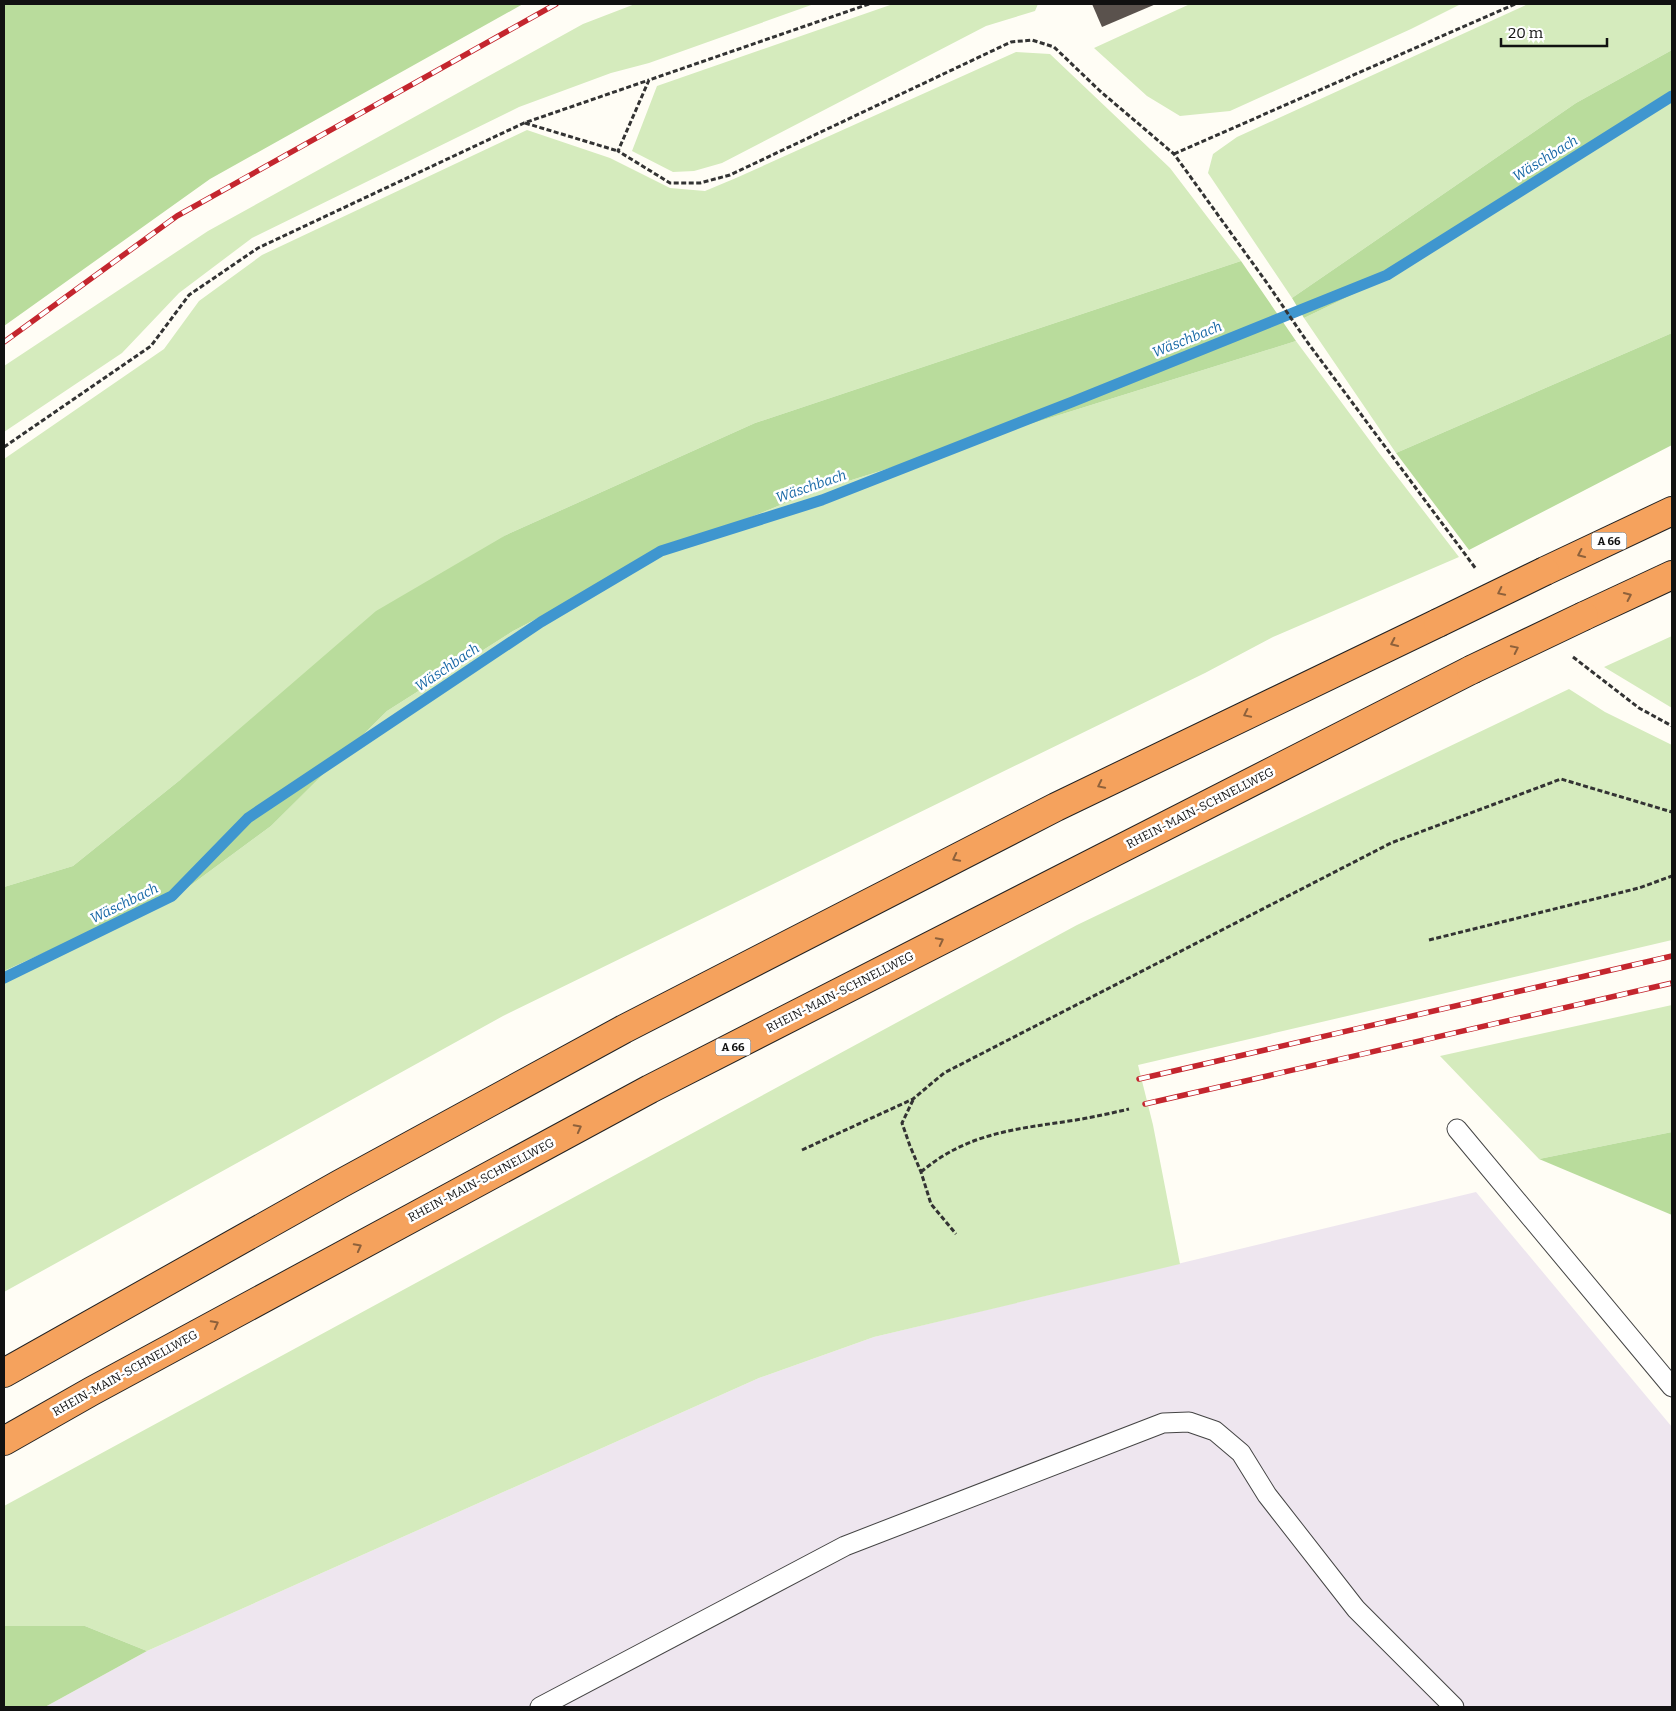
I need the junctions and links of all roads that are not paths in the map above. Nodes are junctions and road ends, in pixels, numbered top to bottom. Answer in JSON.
{"nodes":[{"id":1,"x":1672,"y":511,"type":"edge"},
{"id":2,"x":1672,"y":575,"type":"edge"},
{"id":3,"x":1457,"y":1129,"type":"dead end"},
{"id":4,"x":4,"y":1373,"type":"edge"},
{"id":5,"x":1672,"y":1387,"type":"edge"},
{"id":6,"x":4,"y":1441,"type":"edge"},
{"id":7,"x":540,"y":1707,"type":"edge"},
{"id":8,"x":1454,"y":1707,"type":"edge"}],
"edges":[{"from":1,"to":4,"type":"highway","number":"A 66","one_way":true,"bridge":true},
{"from":6,"to":2,"type":"highway","name":"RHEIN-MAIN-SCHNELLWEG","number":"A 66","one_way":true,"bridge":true},
{"from":3,"to":5,"type":"lane"},
{"from":7,"to":8,"type":"lane"}]}
